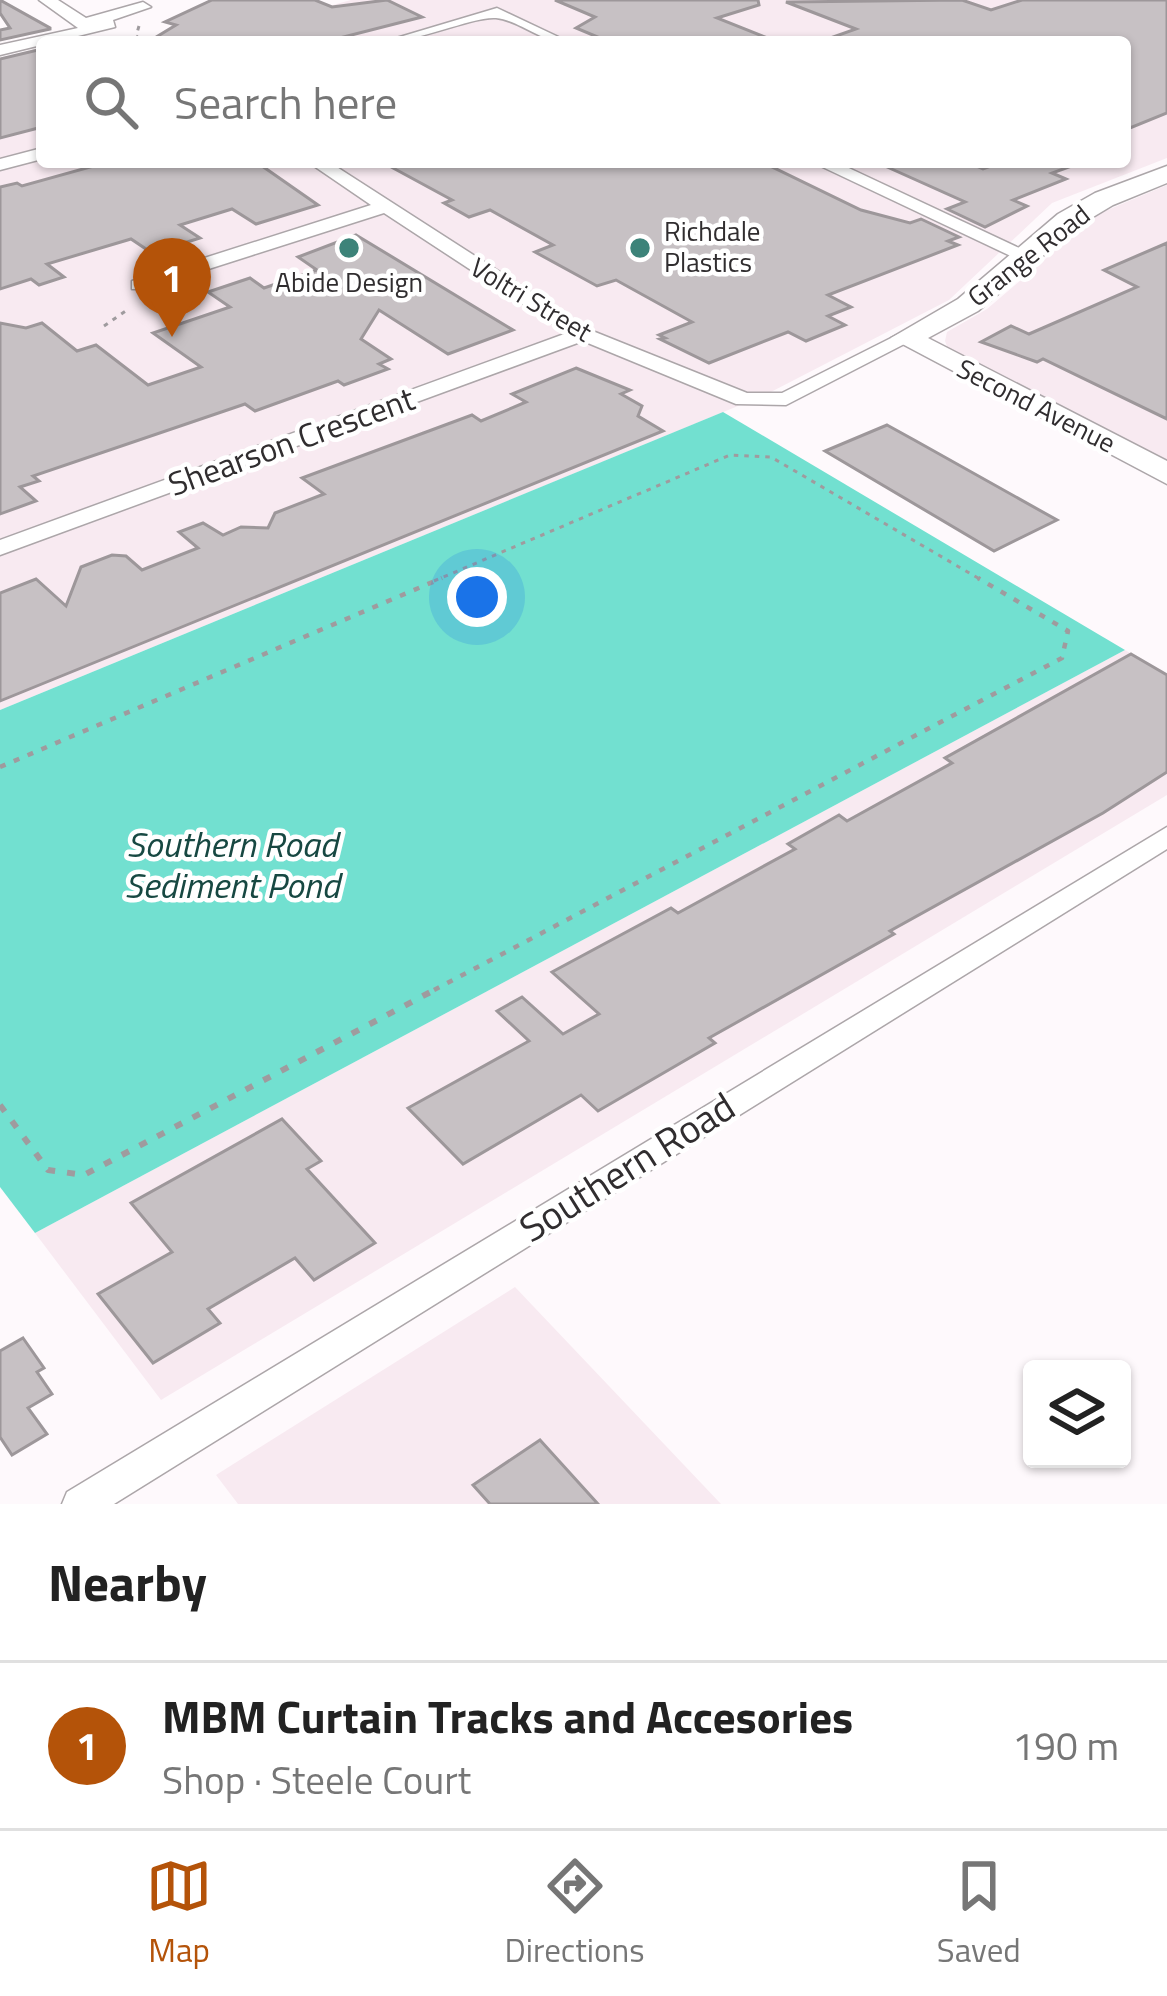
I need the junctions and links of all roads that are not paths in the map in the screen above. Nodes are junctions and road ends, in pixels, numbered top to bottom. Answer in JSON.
{"nodes":[{"id":1,"x":47,"y":0,"type":"edge"},
{"id":2,"x":145,"y":3,"type":"edge"},
{"id":3,"x":91,"y":23,"type":"junction"},
{"id":4,"x":55,"y":36,"type":"edge"},
{"id":5,"x":413,"y":36,"type":"edge"},
{"id":6,"x":548,"y":36,"type":"edge"},
{"id":7,"x":36,"y":41,"type":"edge"},
{"id":8,"x":0,"y":50,"type":"edge"},
{"id":9,"x":36,"y":156,"type":"edge"},
{"id":10,"x":0,"y":165,"type":"edge"},
{"id":11,"x":325,"y":168,"type":"edge"},
{"id":12,"x":834,"y":168,"type":"edge"},
{"id":13,"x":1167,"y":174,"type":"edge"},
{"id":14,"x":382,"y":208,"type":"junction"},
{"id":15,"x":1024,"y":255,"type":"junction"},
{"id":16,"x":139,"y":285,"type":"dead end"},
{"id":17,"x":583,"y":334,"type":"junction"},
{"id":18,"x":906,"y":338,"type":"junction"},
{"id":19,"x":763,"y":402,"type":"joint"},
{"id":20,"x":1167,"y":474,"type":"edge"},
{"id":21,"x":0,"y":548,"type":"edge"},
{"id":22,"x":1167,"y":836,"type":"edge"},
{"id":23,"x":81,"y":1502,"type":"edge"}],
"edges":[{"from":1,"to":3,"type":"street"},
{"from":2,"to":3,"type":"street"},
{"from":2,"to":3,"type":"street"},
{"from":3,"to":4,"type":"street"},
{"from":5,"to":6,"type":"street"},
{"from":7,"to":8,"type":"street"},
{"from":9,"to":10,"type":"street"},
{"from":11,"to":14,"type":"street","name":"Voltri Street"},
{"from":12,"to":15,"type":"street"},
{"from":13,"to":15,"type":"main road","name":"Grange Road"},
{"from":14,"to":16,"type":"street"},
{"from":14,"to":17,"type":"street","name":"Voltri Street"},
{"from":15,"to":18,"type":"main road","name":"Grange Road"},
{"from":17,"to":19,"type":"street","name":"Voltri Street"},
{"from":17,"to":21,"type":"street","name":"Shearson Crescent"},
{"from":18,"to":19,"type":"street","name":"Grange Road"},
{"from":18,"to":20,"type":"main road","name":"Second Avenue"},
{"from":22,"to":23,"type":"street","name":"Southern Road"}]}
